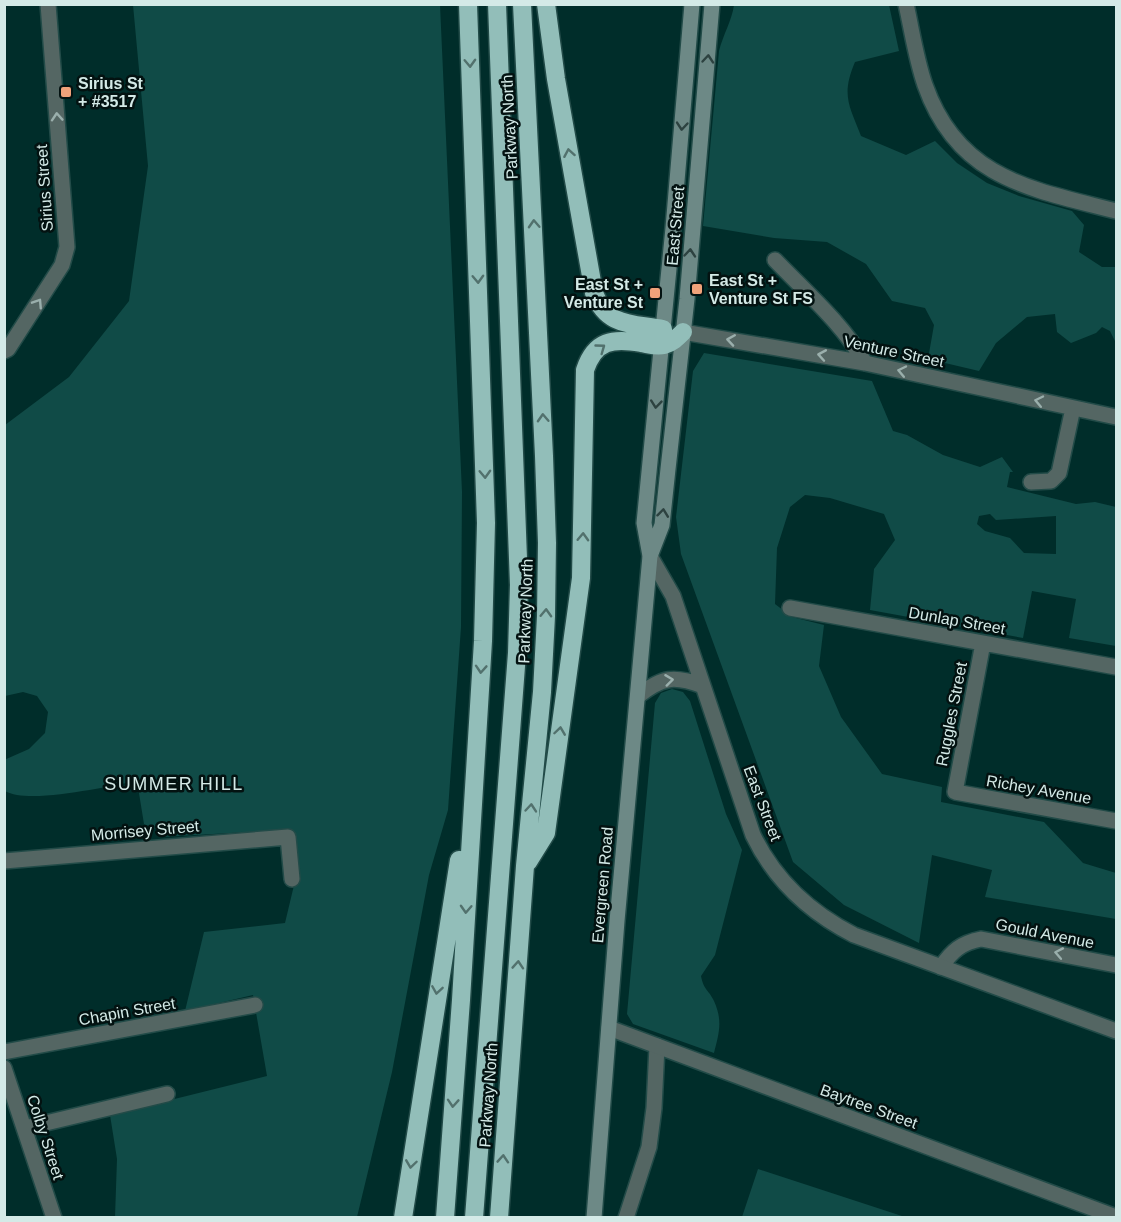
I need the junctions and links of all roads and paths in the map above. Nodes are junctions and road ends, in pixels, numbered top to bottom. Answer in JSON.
{"nodes":[{"id":1,"x":48,"y":4,"type":"edge"},
{"id":2,"x":468,"y":4,"type":"edge"},
{"id":3,"x":497,"y":4,"type":"edge"},
{"id":4,"x":522,"y":4,"type":"edge"},
{"id":5,"x":546,"y":4,"type":"edge"},
{"id":6,"x":692,"y":4,"type":"edge"},
{"id":7,"x":712,"y":4,"type":"edge"},
{"id":8,"x":906,"y":4,"type":"edge"},
{"id":9,"x":1116,"y":211,"type":"edge"},
{"id":10,"x":775,"y":260,"type":"dead end"},
{"id":11,"x":683,"y":332,"type":"junction"},
{"id":12,"x":662,"y":337,"type":"junction"},
{"id":13,"x":4,"y":351,"type":"edge"},
{"id":14,"x":865,"y":363,"type":"junction"},
{"id":15,"x":1073,"y":408,"type":"junction"},
{"id":16,"x":1116,"y":417,"type":"edge"},
{"id":17,"x":1031,"y":482,"type":"dead end"},
{"id":18,"x":650,"y":556,"type":"junction"},
{"id":19,"x":790,"y":608,"type":"dead end"},
{"id":20,"x":982,"y":643,"type":"junction"},
{"id":21,"x":1116,"y":667,"type":"edge"},
{"id":22,"x":703,"y":686,"type":"junction"},
{"id":23,"x":638,"y":696,"type":"junction"},
{"id":24,"x":474,"y":767,"type":"junction"},
{"id":25,"x":955,"y":792,"type":"joint"},
{"id":26,"x":1116,"y":821,"type":"edge"},
{"id":27,"x":4,"y":861,"type":"edge"},
{"id":28,"x":525,"y":866,"type":"junction"},
{"id":29,"x":292,"y":879,"type":"dead end"},
{"id":30,"x":1116,"y":965,"type":"edge"},
{"id":31,"x":941,"y":968,"type":"junction"},
{"id":32,"x":255,"y":1005,"type":"dead end"},
{"id":33,"x":609,"y":1028,"type":"junction"},
{"id":34,"x":1116,"y":1031,"type":"edge"},
{"id":35,"x":657,"y":1046,"type":"junction"},
{"id":36,"x":4,"y":1052,"type":"edge"},
{"id":37,"x":4,"y":1068,"type":"edge"},
{"id":38,"x":167,"y":1094,"type":"dead end"},
{"id":39,"x":25,"y":1128,"type":"junction"},
{"id":40,"x":1116,"y":1217,"type":"edge"},
{"id":41,"x":54,"y":1218,"type":"edge"},
{"id":42,"x":403,"y":1218,"type":"edge"},
{"id":43,"x":444,"y":1218,"type":"edge"},
{"id":44,"x":474,"y":1218,"type":"edge"},
{"id":45,"x":499,"y":1218,"type":"edge"},
{"id":46,"x":594,"y":1218,"type":"edge"},
{"id":47,"x":626,"y":1218,"type":"edge"}],
"edges":[{"from":13,"to":1,"type":"street","name":"Sirius Street","one_way":true},
{"from":2,"to":24,"type":"highway","name":"Parkway North","one_way":true},
{"from":3,"to":44,"type":"highway"},
{"from":28,"to":4,"type":"highway","name":"Parkway North","one_way":true},
{"from":12,"to":5,"type":"highway","one_way":true},
{"from":6,"to":12,"type":"main road","name":"East Street","one_way":true},
{"from":11,"to":7,"type":"main road","name":"East Street","one_way":true},
{"from":8,"to":9,"type":"street"},
{"from":10,"to":14,"type":"street"},
{"from":11,"to":12,"type":"highway"},
{"from":14,"to":11,"type":"street","name":"Venture Street","one_way":true},
{"from":18,"to":11,"type":"main road","name":"East Street","one_way":true},
{"from":12,"to":18,"type":"main road","name":"East Street","one_way":true},
{"from":28,"to":12,"type":"highway","one_way":true},
{"from":15,"to":14,"type":"street","name":"Venture Street","one_way":true},
{"from":15,"to":16,"type":"street","name":"Venture Street"},
{"from":15,"to":17,"type":"street"},
{"from":18,"to":22,"type":"street","name":"East Street"},
{"from":18,"to":23,"type":"main road","name":"Evergreen Road"},
{"from":19,"to":20,"type":"street","name":"Dunlap Street"},
{"from":20,"to":21,"type":"street","name":"Dunlap Street"},
{"from":20,"to":25,"type":"street","name":"Ruggles Street"},
{"from":23,"to":22,"type":"street","one_way":true},
{"from":22,"to":31,"type":"street","name":"East Street"},
{"from":23,"to":33,"type":"main road","name":"Evergreen Road"},
{"from":24,"to":42,"type":"highway","one_way":true},
{"from":24,"to":43,"type":"highway","name":"Parkway North","one_way":true},
{"from":25,"to":26,"type":"street","name":"Richey Avenue"},
{"from":27,"to":29,"type":"street","name":"Morrisey Street"},
{"from":45,"to":28,"type":"highway","name":"Parkway North","one_way":true},
{"from":30,"to":31,"type":"street","name":"Gould Avenue","one_way":true},
{"from":31,"to":34,"type":"street","name":"East Street"},
{"from":32,"to":36,"type":"street","name":"Chapin Street"},
{"from":33,"to":35,"type":"street","name":"Baytree Street"},
{"from":33,"to":46,"type":"main road","name":"Evergreen Road"},
{"from":35,"to":40,"type":"street","name":"Baytree Street"},
{"from":35,"to":47,"type":"street"},
{"from":37,"to":39,"type":"street","name":"Colby Street"},
{"from":38,"to":39,"type":"street"},
{"from":39,"to":41,"type":"street","name":"Colby Street"}]}
